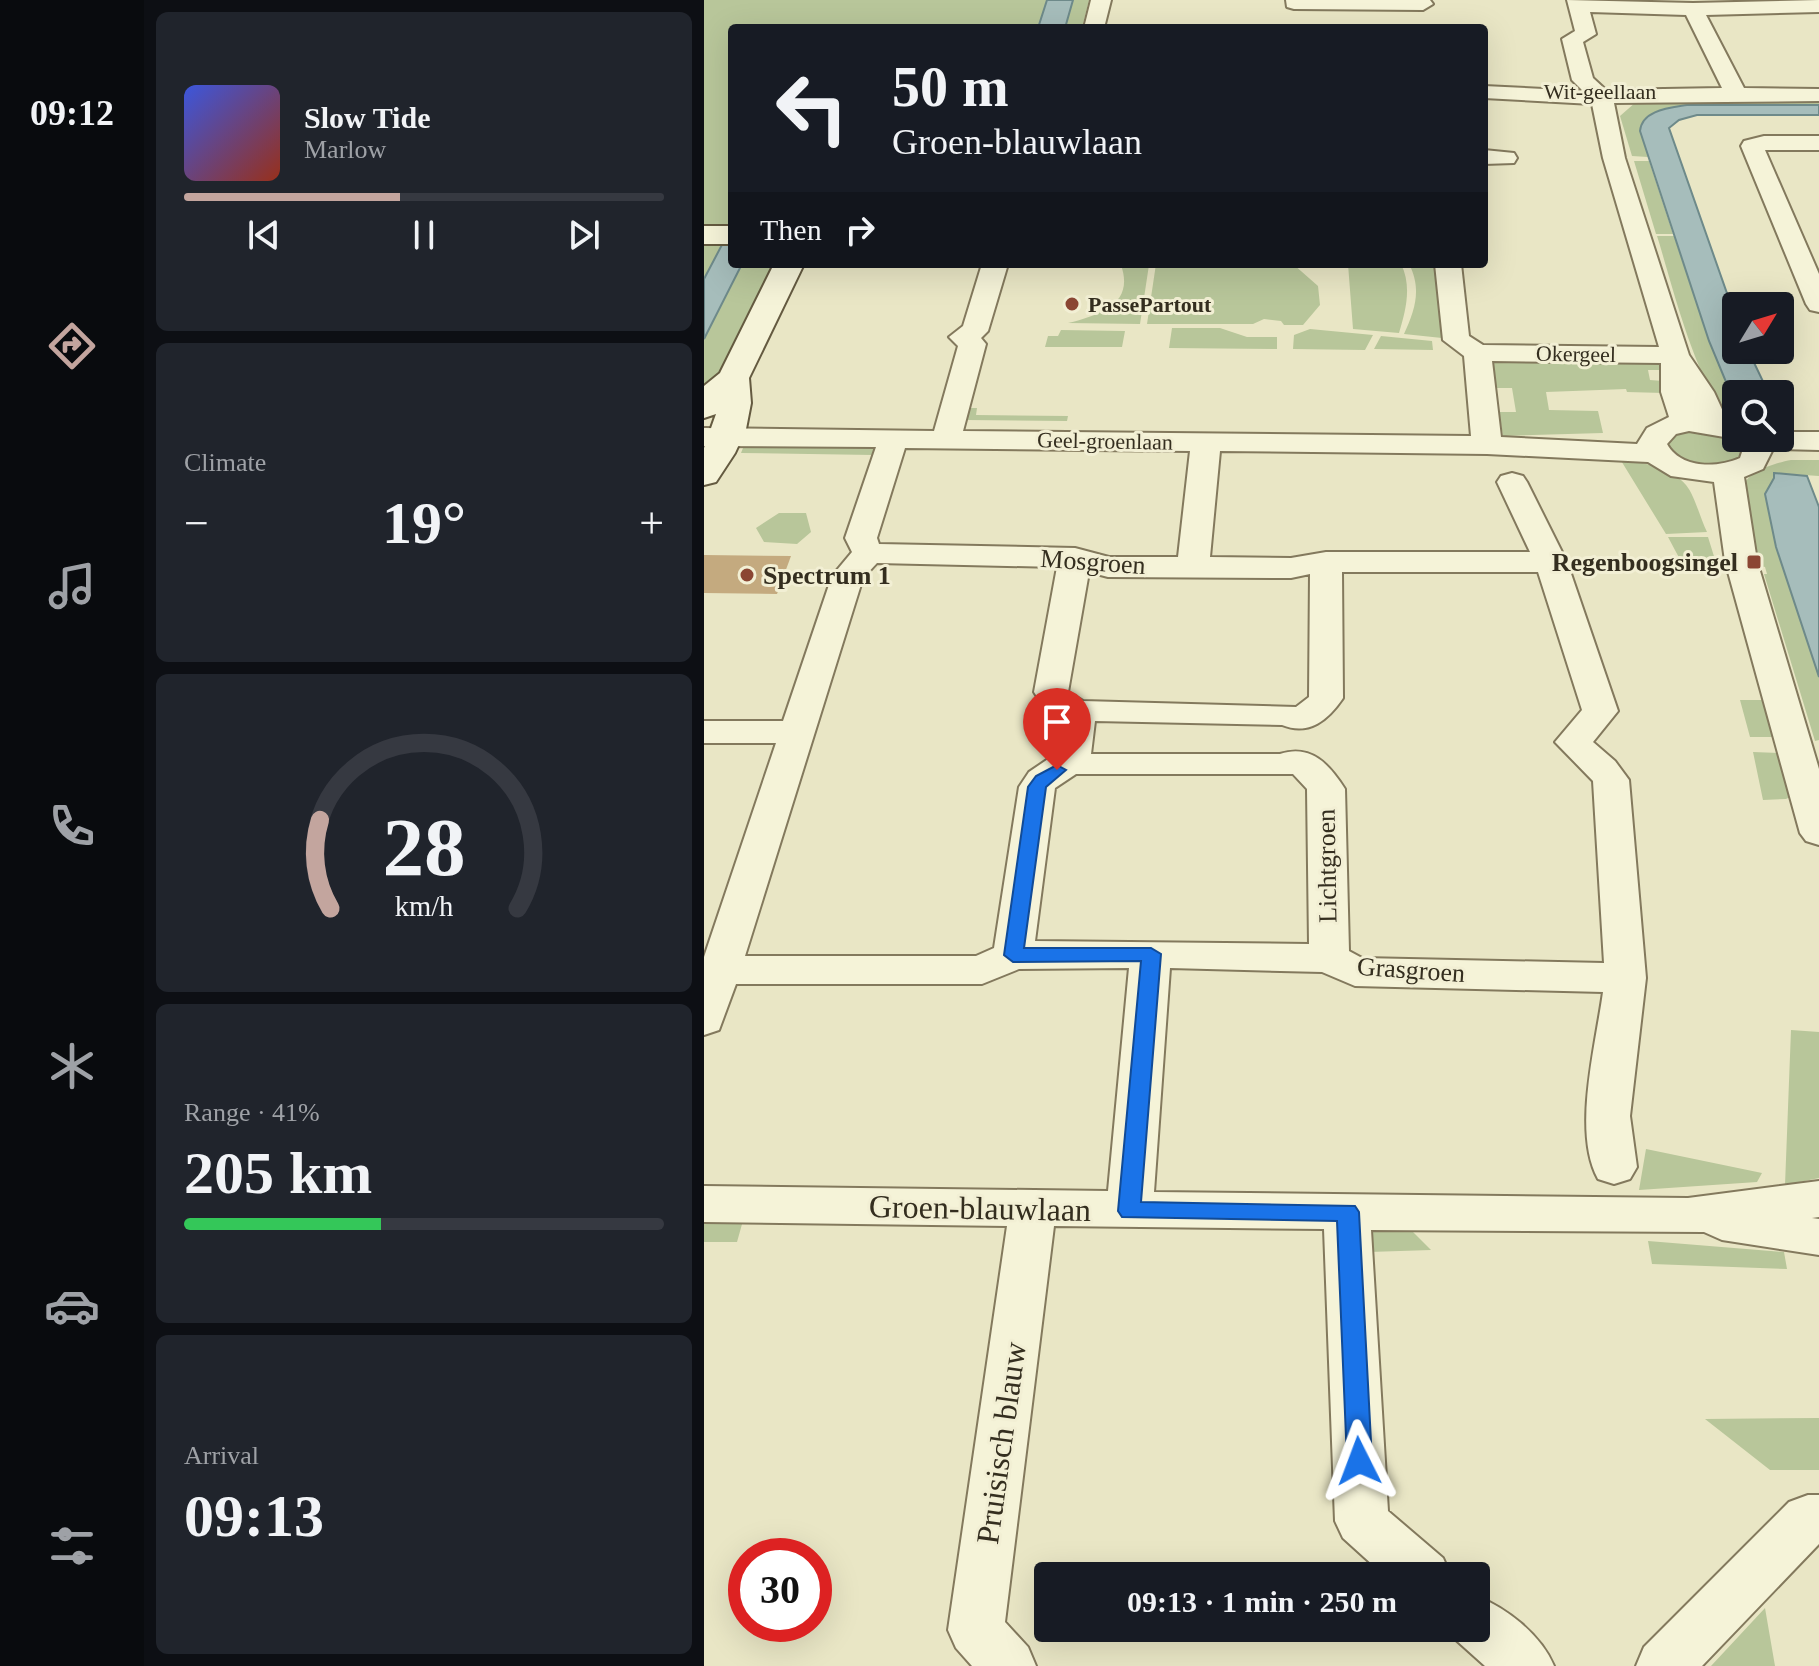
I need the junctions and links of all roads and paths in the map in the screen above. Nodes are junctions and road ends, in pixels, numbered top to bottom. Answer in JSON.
{"nodes":[{"id":1,"x":1101,"y":0,"type":"edge"},
{"id":2,"x":1294,"y":1,"type":"edge"},
{"id":3,"x":1426,"y":2,"type":"edge"},
{"id":4,"x":1578,"y":3,"type":"edge"},
{"id":5,"x":1817,"y":4,"type":"edge"},
{"id":6,"x":1693,"y":9,"type":"junction"},
{"id":7,"x":1437,"y":20,"type":"dead end"},
{"id":8,"x":1095,"y":24,"type":"edge"},
{"id":9,"x":1294,"y":24,"type":"edge"},
{"id":10,"x":1488,"y":92,"type":"edge"},
{"id":11,"x":1596,"y":93,"type":"junction"},
{"id":12,"x":1736,"y":94,"type":"junction"},
{"id":13,"x":1819,"y":95,"type":"edge"},
{"id":14,"x":1819,"y":143,"type":"edge"},
{"id":15,"x":787,"y":268,"type":"edge"},
{"id":16,"x":994,"y":268,"type":"edge"},
{"id":17,"x":1448,"y":268,"type":"edge"},
{"id":18,"x":1819,"y":304,"type":"edge"},
{"id":19,"x":1477,"y":353,"type":"junction"},
{"id":20,"x":1675,"y":355,"type":"junction"},
{"id":21,"x":733,"y":378,"type":"junction"},
{"id":22,"x":704,"y":408,"type":"edge"},
{"id":23,"x":1722,"y":416,"type":"edge"},
{"id":24,"x":1685,"y":423,"type":"junction"},
{"id":25,"x":1722,"y":432,"type":"edge"},
{"id":26,"x":714,"y":437,"type":"edge"},
{"id":27,"x":893,"y":439,"type":"junction"},
{"id":28,"x":946,"y":439,"type":"junction"},
{"id":29,"x":1794,"y":440,"type":"edge"},
{"id":30,"x":1819,"y":441,"type":"edge"},
{"id":31,"x":1206,"y":442,"type":"junction"},
{"id":32,"x":1656,"y":444,"type":"junction"},
{"id":33,"x":1497,"y":445,"type":"junction"},
{"id":34,"x":1794,"y":448,"type":"edge"},
{"id":35,"x":1748,"y":452,"type":"edge"},
{"id":36,"x":1819,"y":454,"type":"edge"},
{"id":37,"x":1696,"y":472,"type":"junction"},
{"id":38,"x":1728,"y":473,"type":"junction"},
{"id":39,"x":704,"y":475,"type":"edge"},
{"id":40,"x":1512,"y":482,"type":"dead end"},
{"id":41,"x":868,"y":553,"type":"junction"},
{"id":42,"x":1075,"y":558,"type":"junction"},
{"id":43,"x":1741,"y":561,"type":"junction"},
{"id":44,"x":1326,"y":562,"type":"junction"},
{"id":45,"x":1551,"y":562,"type":"junction"},
{"id":46,"x":1193,"y":566,"type":"junction"},
{"id":47,"x":1078,"y":714,"type":"junction"},
{"id":48,"x":1299,"y":720,"type":"junction"},
{"id":49,"x":704,"y":732,"type":"edge"},
{"id":50,"x":798,"y":732,"type":"junction"},
{"id":51,"x":1072,"y":760,"type":"junction"},
{"id":52,"x":1298,"y":760,"type":"junction"},
{"id":53,"x":1819,"y":833,"type":"edge"},
{"id":54,"x":1151,"y":954,"type":"junction"},
{"id":55,"x":1013,"y":955,"type":"junction"},
{"id":56,"x":1329,"y":958,"type":"junction"},
{"id":57,"x":720,"y":970,"type":"junction"},
{"id":58,"x":1625,"y":978,"type":"junction"},
{"id":59,"x":704,"y":1020,"type":"edge"},
{"id":60,"x":1614,"y":1167,"type":"dead end"},
{"id":61,"x":1819,"y":1199,"type":"edge"},
{"id":62,"x":704,"y":1204,"type":"edge"},
{"id":63,"x":1033,"y":1209,"type":"junction"},
{"id":64,"x":1129,"y":1211,"type":"junction"},
{"id":65,"x":1347,"y":1212,"type":"junction"},
{"id":66,"x":1688,"y":1216,"type":"junction"},
{"id":67,"x":1819,"y":1237,"type":"edge"},
{"id":68,"x":1819,"y":1519,"type":"edge"},
{"id":69,"x":1408,"y":1562,"type":"edge"},
{"id":70,"x":1490,"y":1634,"type":"edge"},
{"id":71,"x":1008,"y":1666,"type":"edge"},
{"id":72,"x":1526,"y":1666,"type":"edge"},
{"id":73,"x":1664,"y":1666,"type":"edge"}],
"edges":[{"from":1,"to":8,"type":"street"},
{"from":2,"to":3,"type":"street"},
{"from":2,"to":9,"type":"street"},
{"from":3,"to":7,"type":"street"},
{"from":4,"to":6,"type":"street"},
{"from":4,"to":11,"type":"street"},
{"from":5,"to":6,"type":"street"},
{"from":6,"to":12,"type":"street"},
{"from":10,"to":11,"type":"street","name":"Wit-geellaan"},
{"from":11,"to":12,"type":"street","name":"Wit-geellaan"},
{"from":11,"to":20,"type":"street"},
{"from":12,"to":13,"type":"street","name":"Wit-geellaan"},
{"from":14,"to":18,"type":"street"},
{"from":15,"to":21,"type":"street"},
{"from":16,"to":28,"type":"street"},
{"from":17,"to":19,"type":"street"},
{"from":19,"to":20,"type":"street","name":"Okergeel"},
{"from":19,"to":33,"type":"street"},
{"from":20,"to":23,"type":"street"},
{"from":20,"to":24,"type":"street"},
{"from":21,"to":22,"type":"street"},
{"from":21,"to":26,"type":"street"},
{"from":24,"to":25,"type":"street"},
{"from":24,"to":32,"type":"street"},
{"from":26,"to":27,"type":"street","name":"Geel-groenlaan"},
{"from":26,"to":39,"type":"street"},
{"from":27,"to":28,"type":"street","name":"Geel-groenlaan"},
{"from":27,"to":41,"type":"street"},
{"from":28,"to":31,"type":"street","name":"Geel-groenlaan"},
{"from":29,"to":30,"type":"street"},
{"from":31,"to":33,"type":"street","name":"Geel-groenlaan"},
{"from":31,"to":46,"type":"street"},
{"from":32,"to":33,"type":"street","name":"Geel-groenlaan"},
{"from":32,"to":37,"type":"street"},
{"from":34,"to":36,"type":"street"},
{"from":35,"to":38,"type":"street"},
{"from":37,"to":38,"type":"street"},
{"from":37,"to":43,"type":"street"},
{"from":38,"to":43,"type":"street"},
{"from":40,"to":45,"type":"street"},
{"from":41,"to":42,"type":"street","name":"Mosgroen"},
{"from":41,"to":50,"type":"street"},
{"from":42,"to":46,"type":"street","name":"Mosgroen"},
{"from":42,"to":47,"type":"street"},
{"from":43,"to":53,"type":"street"},
{"from":44,"to":45,"type":"street"},
{"from":44,"to":46,"type":"street"},
{"from":44,"to":48,"type":"street"},
{"from":45,"to":58,"type":"street"},
{"from":47,"to":48,"type":"street"},
{"from":47,"to":51,"type":"street"},
{"from":48,"to":52,"type":"street"},
{"from":49,"to":50,"type":"street"},
{"from":50,"to":57,"type":"street"},
{"from":51,"to":52,"type":"street"},
{"from":51,"to":55,"type":"street"},
{"from":52,"to":56,"type":"street","name":"Lichtgroen"},
{"from":54,"to":55,"type":"street"},
{"from":54,"to":56,"type":"street","name":"Grasgroen"},
{"from":54,"to":64,"type":"street"},
{"from":55,"to":57,"type":"street"},
{"from":56,"to":58,"type":"street","name":"Grasgroen"},
{"from":57,"to":59,"type":"street"},
{"from":58,"to":60,"type":"street"},
{"from":61,"to":66,"type":"street","name":"Groen-blauwlaan"},
{"from":62,"to":63,"type":"street","name":"Groen-blauwlaan"},
{"from":63,"to":64,"type":"street","name":"Groen-blauwlaan"},
{"from":63,"to":71,"type":"street","name":"Pruisisch blauw"},
{"from":64,"to":65,"type":"street","name":"Groen-blauwlaan"},
{"from":65,"to":66,"type":"street","name":"Groen-blauwlaan"},
{"from":65,"to":69,"type":"street"},
{"from":66,"to":67,"type":"street","name":"Groen-blauwlaan"},
{"from":68,"to":73,"type":"street"},
{"from":70,"to":72,"type":"street"}]}
